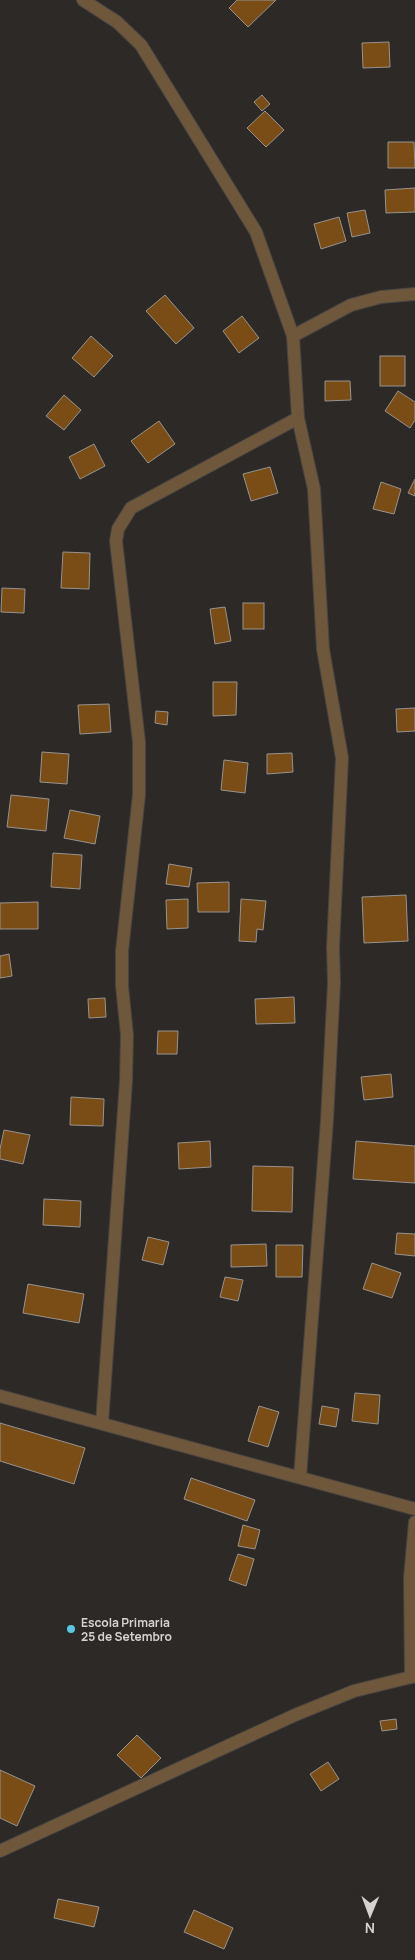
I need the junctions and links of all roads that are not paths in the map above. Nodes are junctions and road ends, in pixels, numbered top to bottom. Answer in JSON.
{"nodes":[{"id":1,"x":83,"y":0,"type":"edge"},
{"id":2,"x":415,"y":294,"type":"edge"},
{"id":3,"x":293,"y":336,"type":"junction"},
{"id":4,"x":298,"y":418,"type":"junction"},
{"id":5,"x":0,"y":1396,"type":"edge"},
{"id":6,"x":102,"y":1423,"type":"junction"},
{"id":7,"x":300,"y":1477,"type":"junction"},
{"id":8,"x":415,"y":1508,"type":"edge"},
{"id":9,"x":415,"y":1522,"type":"edge"},
{"id":10,"x":413,"y":1676,"type":"edge"},
{"id":11,"x":0,"y":1851,"type":"edge"}],
"edges":[{"from":1,"to":3,"type":"street"},
{"from":2,"to":3,"type":"street"},
{"from":3,"to":4,"type":"street"},
{"from":4,"to":6,"type":"street"},
{"from":4,"to":7,"type":"street"},
{"from":5,"to":6,"type":"street"},
{"from":6,"to":7,"type":"street"},
{"from":7,"to":8,"type":"street"},
{"from":9,"to":10,"type":"street"},
{"from":10,"to":11,"type":"street"}]}
